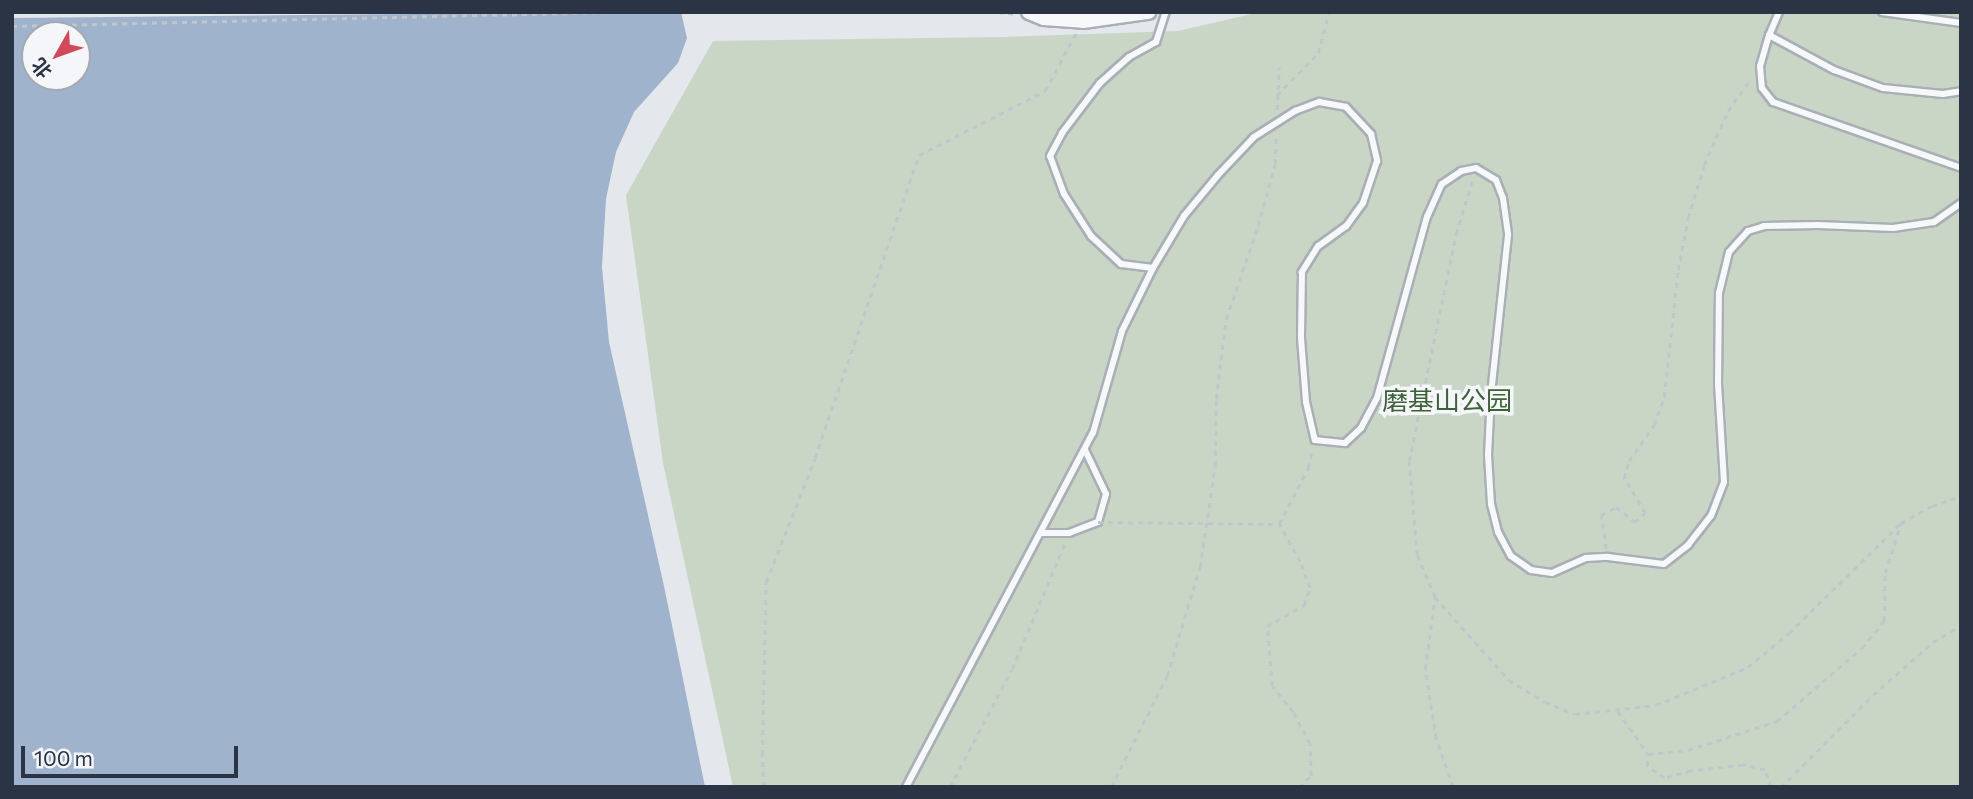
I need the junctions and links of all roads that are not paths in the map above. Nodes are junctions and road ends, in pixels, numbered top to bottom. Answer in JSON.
{"nodes":[{"id":1,"x":1029,"y":12,"type":"edge"},
{"id":2,"x":1149,"y":12,"type":"edge"},
{"id":3,"x":1166,"y":12,"type":"edge"},
{"id":4,"x":1779,"y":12,"type":"edge"},
{"id":5,"x":1882,"y":12,"type":"edge"},
{"id":6,"x":1961,"y":23,"type":"edge"},
{"id":7,"x":1769,"y":35,"type":"junction"},
{"id":8,"x":1961,"y":92,"type":"edge"},
{"id":9,"x":1961,"y":168,"type":"edge"},
{"id":10,"x":1961,"y":203,"type":"edge"},
{"id":11,"x":1153,"y":268,"type":"junction"},
{"id":12,"x":1085,"y":450,"type":"junction"},
{"id":13,"x":1041,"y":533,"type":"junction"},
{"id":14,"x":906,"y":787,"type":"edge"}],
"edges":[{"from":1,"to":2,"type":"street"},
{"from":3,"to":11,"type":"lane"},
{"from":4,"to":7,"type":"lane"},
{"from":5,"to":6,"type":"lane"},
{"from":7,"to":8,"type":"lane"},
{"from":7,"to":9,"type":"lane"},
{"from":10,"to":11,"type":"lane"},
{"from":11,"to":12,"type":"lane"},
{"from":12,"to":13,"type":"lane"},
{"from":12,"to":13,"type":"lane"},
{"from":13,"to":14,"type":"lane"}]}
